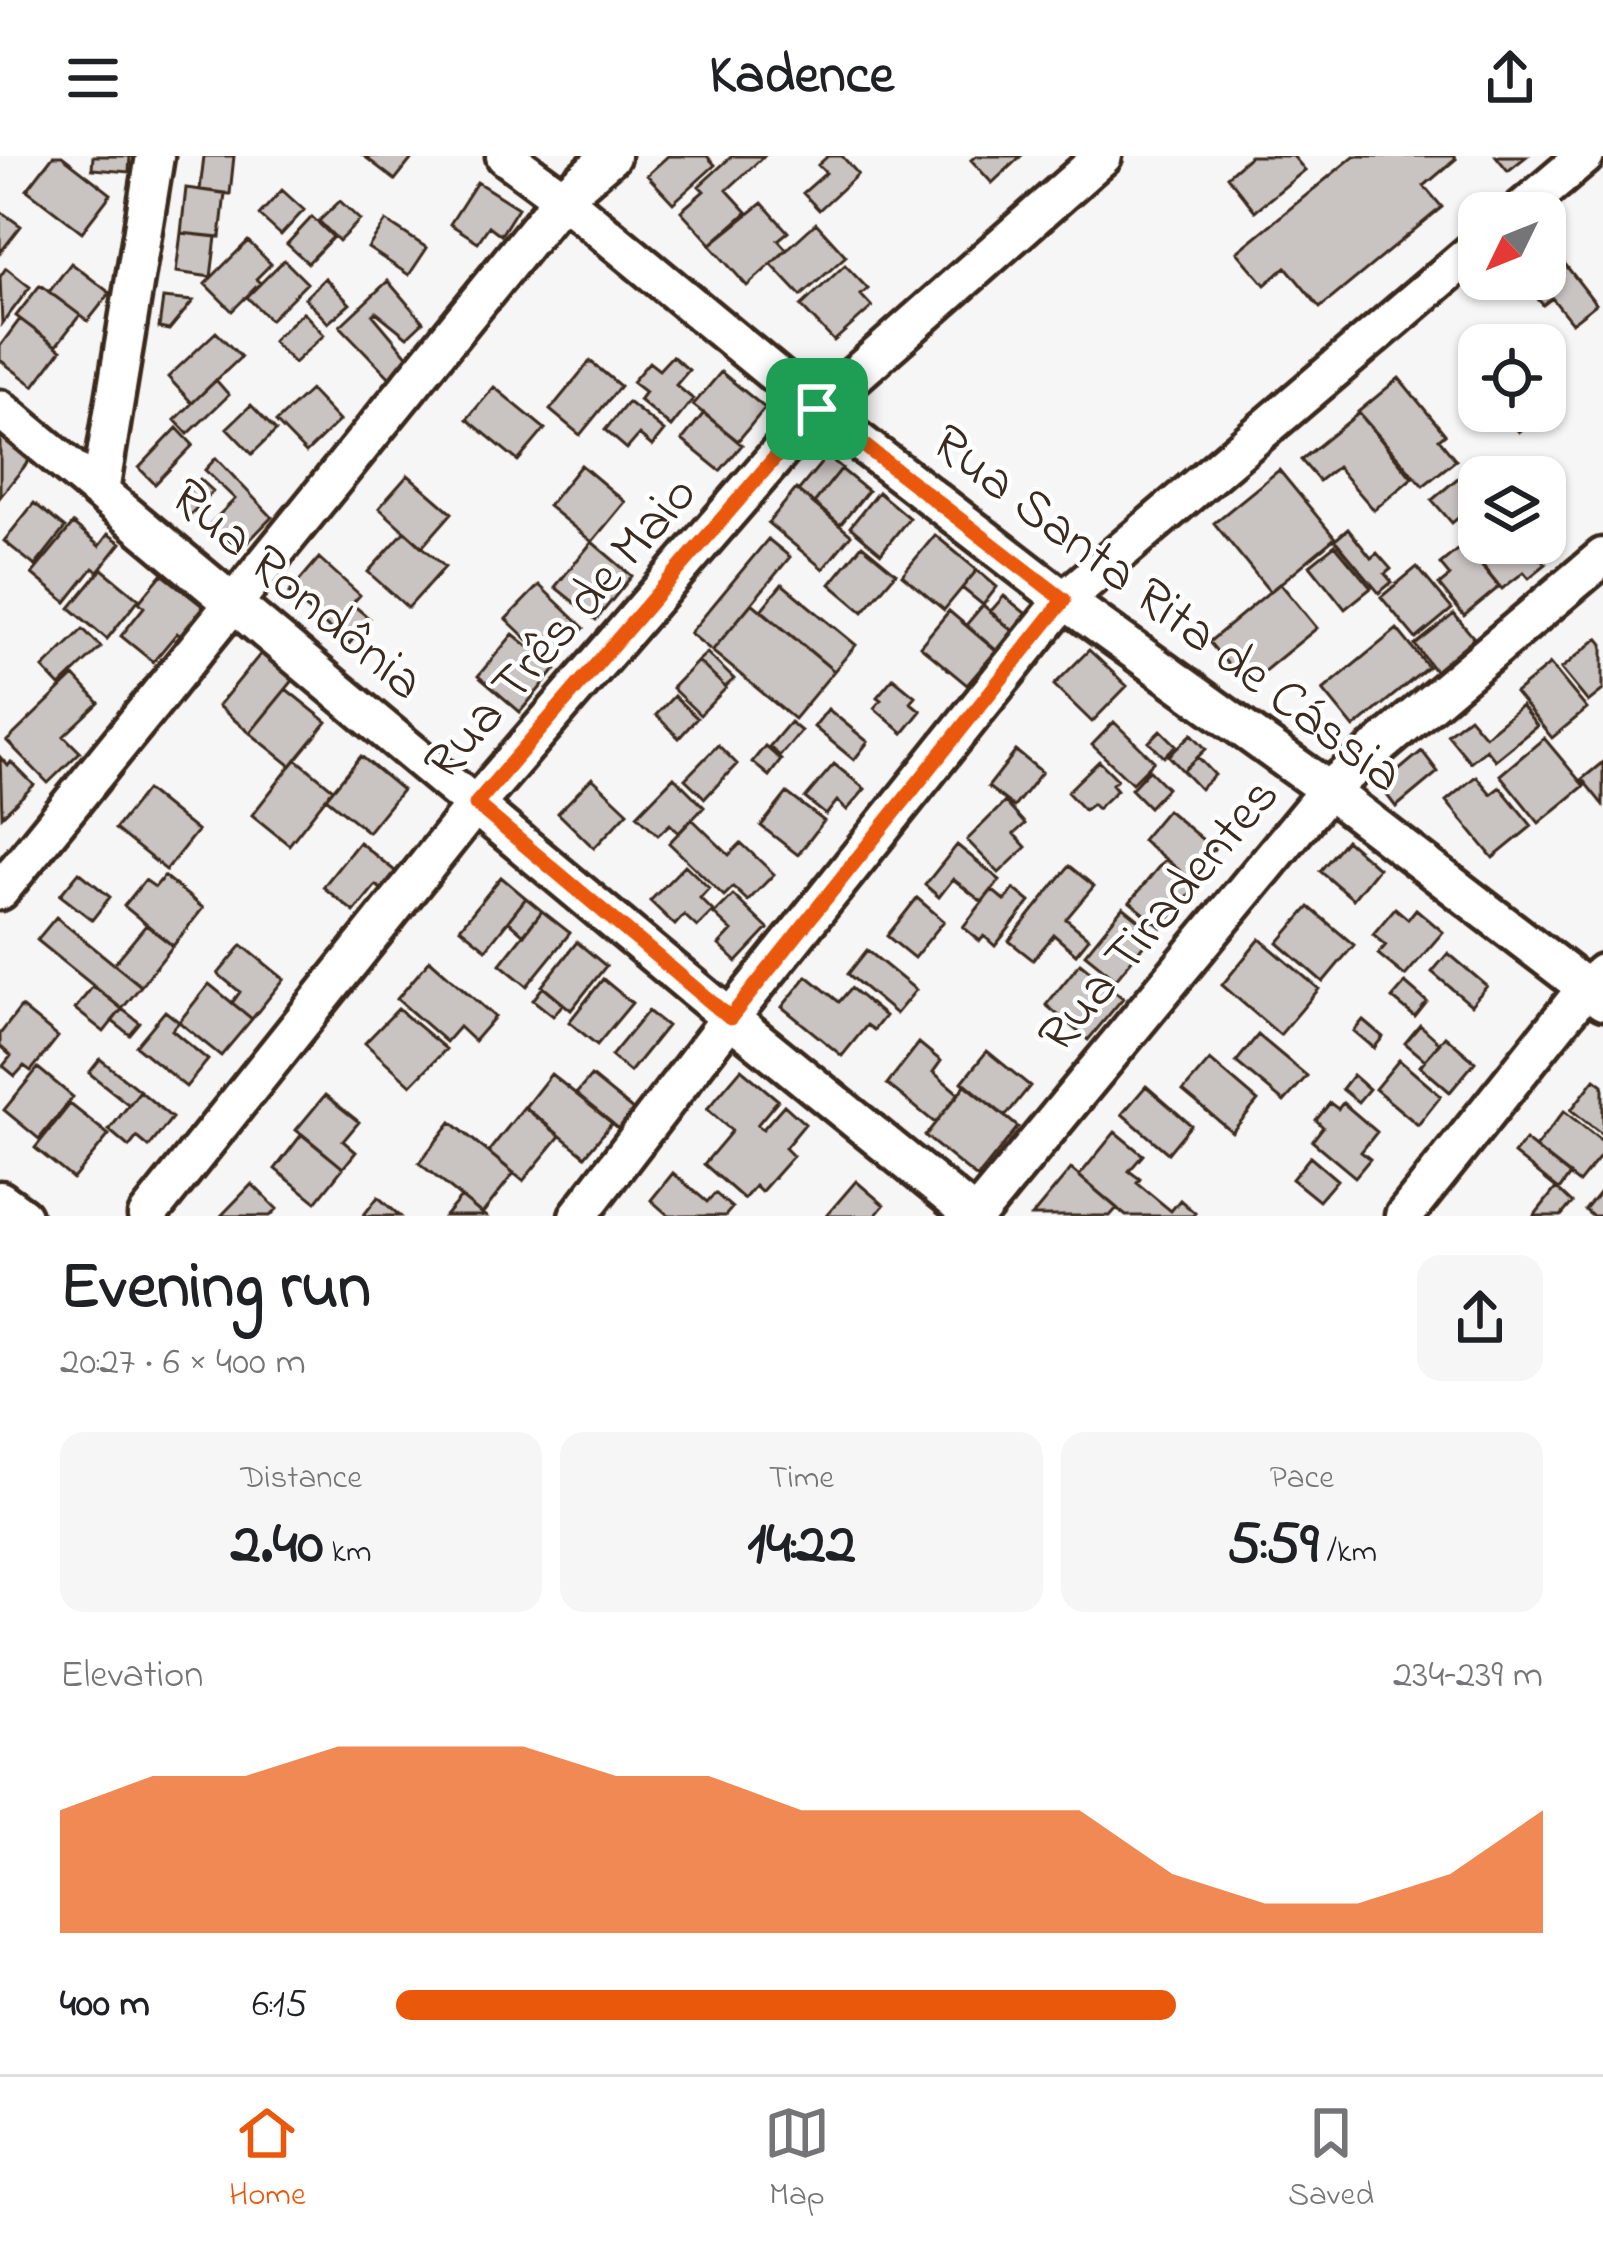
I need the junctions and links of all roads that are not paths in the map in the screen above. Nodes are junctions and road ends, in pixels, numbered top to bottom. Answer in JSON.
{"nodes":[{"id":1,"x":155,"y":156,"type":"edge"},
{"id":2,"x":506,"y":156,"type":"edge"},
{"id":3,"x":611,"y":156,"type":"edge"},
{"id":4,"x":1103,"y":156,"type":"edge"},
{"id":5,"x":1585,"y":156,"type":"edge"},
{"id":6,"x":1543,"y":192,"type":"edge"},
{"id":7,"x":562,"y":198,"type":"junction"},
{"id":8,"x":1458,"y":264,"type":"edge"},
{"id":9,"x":0,"y":409,"type":"edge"},
{"id":10,"x":817,"y":409,"type":"junction"},
{"id":11,"x":100,"y":492,"type":"junction"},
{"id":12,"x":1603,"y":557,"type":"edge"},
{"id":13,"x":1064,"y":600,"type":"junction"},
{"id":14,"x":235,"y":604,"type":"junction"},
{"id":15,"x":1328,"y":790,"type":"junction"},
{"id":16,"x":476,"y":804,"type":"junction"},
{"id":17,"x":0,"y":891,"type":"edge"},
{"id":18,"x":1597,"y":987,"type":"edge"},
{"id":19,"x":730,"y":1018,"type":"junction"},
{"id":20,"x":0,"y":1200,"type":"edge"},
{"id":21,"x":22,"y":1216,"type":"edge"},
{"id":22,"x":147,"y":1216,"type":"edge"},
{"id":23,"x":578,"y":1216,"type":"edge"},
{"id":24,"x":975,"y":1216,"type":"edge"},
{"id":25,"x":1404,"y":1216,"type":"edge"}],
"edges":[{"from":1,"to":11,"type":"street"},
{"from":2,"to":7,"type":"street","name":"Rua Santa Rita de Cássia"},
{"from":3,"to":7,"type":"street"},
{"from":4,"to":10,"type":"street","name":"Rua Três de Maio"},
{"from":5,"to":6,"type":"street"},
{"from":7,"to":10,"type":"street","name":"Rua Santa Rita de Cássia"},
{"from":7,"to":14,"type":"street"},
{"from":8,"to":13,"type":"street"},
{"from":9,"to":11,"type":"street","name":"Rua Rondônia"},
{"from":10,"to":13,"type":"street","name":"Rua Santa Rita de Cássia"},
{"from":10,"to":16,"type":"street","name":"Rua Três de Maio"},
{"from":11,"to":14,"type":"street","name":"Rua Rondônia"},
{"from":12,"to":15,"type":"street","name":"Rua Tiradentes"},
{"from":13,"to":15,"type":"street","name":"Rua Santa Rita de Cássia"},
{"from":13,"to":19,"type":"street"},
{"from":14,"to":16,"type":"street","name":"Rua Rondônia"},
{"from":14,"to":17,"type":"street"},
{"from":15,"to":18,"type":"street","name":"Rua Santa Rita de Cássia"},
{"from":15,"to":24,"type":"street","name":"Rua Tiradentes"},
{"from":16,"to":19,"type":"street","name":"Rua Rondônia"},
{"from":16,"to":22,"type":"street","name":"Rua Três de Maio"},
{"from":18,"to":25,"type":"street"},
{"from":19,"to":23,"type":"street"},
{"from":19,"to":24,"type":"street","name":"Rua Rondônia"},
{"from":20,"to":21,"type":"street"}]}
